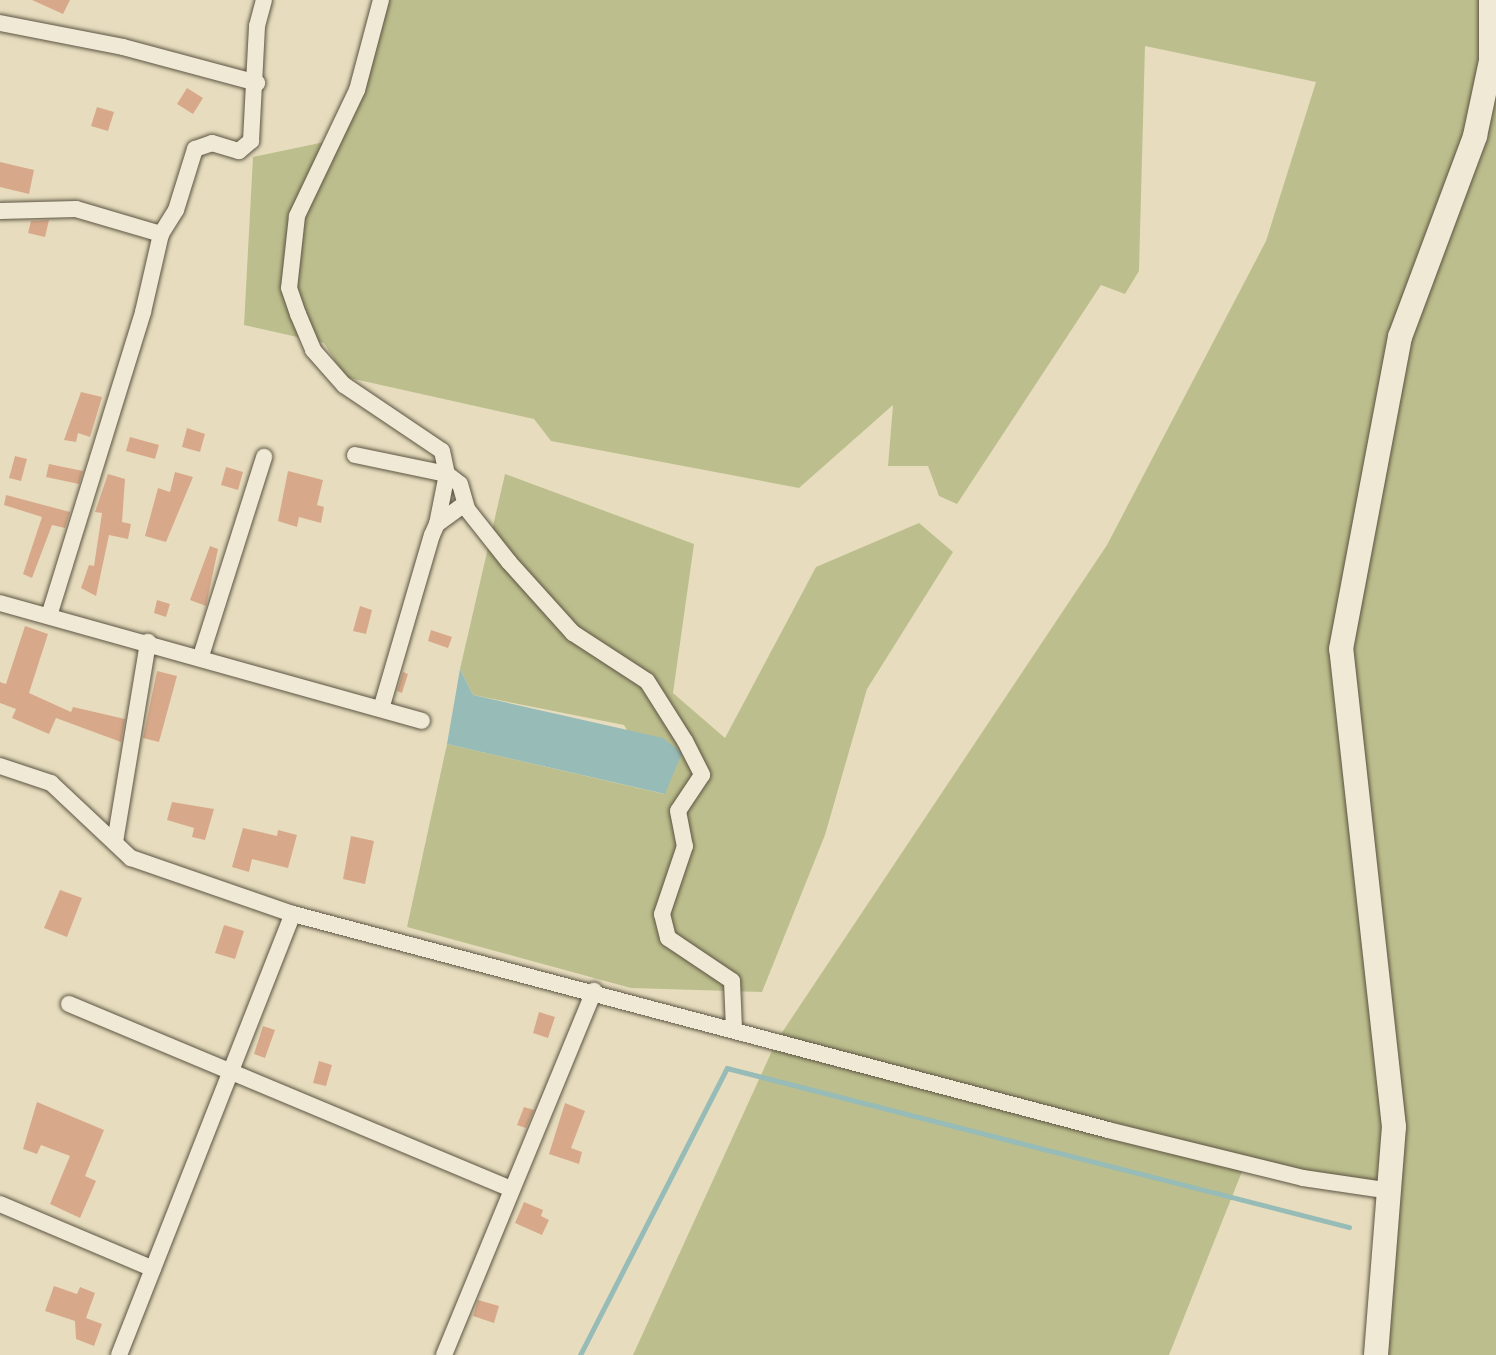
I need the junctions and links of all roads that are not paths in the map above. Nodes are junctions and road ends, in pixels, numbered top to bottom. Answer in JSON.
{"nodes":[{"id":1,"x":264,"y":0,"type":"edge"},
{"id":2,"x":381,"y":0,"type":"edge"},
{"id":3,"x":1491,"y":0,"type":"edge"},
{"id":4,"x":0,"y":23,"type":"edge"},
{"id":5,"x":257,"y":84,"type":"junction"},
{"id":6,"x":0,"y":211,"type":"edge"},
{"id":7,"x":161,"y":234,"type":"junction"},
{"id":8,"x":355,"y":455,"type":"dead end"},
{"id":9,"x":264,"y":457,"type":"dead end"},
{"id":10,"x":447,"y":474,"type":"junction"},
{"id":11,"x":465,"y":504,"type":"junction"},
{"id":12,"x":437,"y":524,"type":"junction"},
{"id":13,"x":0,"y":603,"type":"edge"},
{"id":14,"x":49,"y":616,"type":"junction"},
{"id":15,"x":148,"y":642,"type":"junction"},
{"id":16,"x":201,"y":656,"type":"junction"},
{"id":17,"x":381,"y":709,"type":"junction"},
{"id":18,"x":422,"y":721,"type":"dead end"},
{"id":19,"x":0,"y":766,"type":"edge"},
{"id":20,"x":115,"y":842,"type":"junction"},
{"id":21,"x":293,"y":914,"type":"junction"},
{"id":22,"x":594,"y":991,"type":"junction"},
{"id":23,"x":69,"y":1004,"type":"dead end"},
{"id":24,"x":734,"y":1029,"type":"junction"},
{"id":25,"x":232,"y":1070,"type":"junction"},
{"id":26,"x":512,"y":1189,"type":"junction"},
{"id":27,"x":1391,"y":1191,"type":"junction"},
{"id":28,"x":0,"y":1204,"type":"edge"},
{"id":29,"x":153,"y":1269,"type":"junction"},
{"id":30,"x":118,"y":1355,"type":"edge"},
{"id":31,"x":444,"y":1355,"type":"edge"},
{"id":32,"x":1376,"y":1355,"type":"edge"}],
"edges":[{"from":1,"to":5,"type":"street"},
{"from":2,"to":10,"type":"street"},
{"from":3,"to":27,"type":"main road"},
{"from":4,"to":5,"type":"street"},
{"from":5,"to":7,"type":"street"},
{"from":6,"to":7,"type":"street"},
{"from":7,"to":14,"type":"street"},
{"from":8,"to":10,"type":"street"},
{"from":9,"to":16,"type":"street"},
{"from":10,"to":11,"type":"street"},
{"from":10,"to":12,"type":"street"},
{"from":11,"to":12,"type":"street"},
{"from":11,"to":24,"type":"street"},
{"from":12,"to":17,"type":"street"},
{"from":13,"to":14,"type":"street"},
{"from":14,"to":15,"type":"street"},
{"from":15,"to":16,"type":"street"},
{"from":15,"to":20,"type":"street"},
{"from":16,"to":17,"type":"street"},
{"from":17,"to":18,"type":"street"},
{"from":19,"to":20,"type":"street"},
{"from":20,"to":21,"type":"street"},
{"from":21,"to":22,"type":"street"},
{"from":21,"to":25,"type":"street"},
{"from":22,"to":24,"type":"street"},
{"from":22,"to":26,"type":"street"},
{"from":23,"to":25,"type":"street"},
{"from":24,"to":27,"type":"street"},
{"from":25,"to":26,"type":"street"},
{"from":25,"to":29,"type":"street"},
{"from":26,"to":31,"type":"street"},
{"from":27,"to":32,"type":"main road"},
{"from":28,"to":29,"type":"street"},
{"from":29,"to":30,"type":"street"}]}
